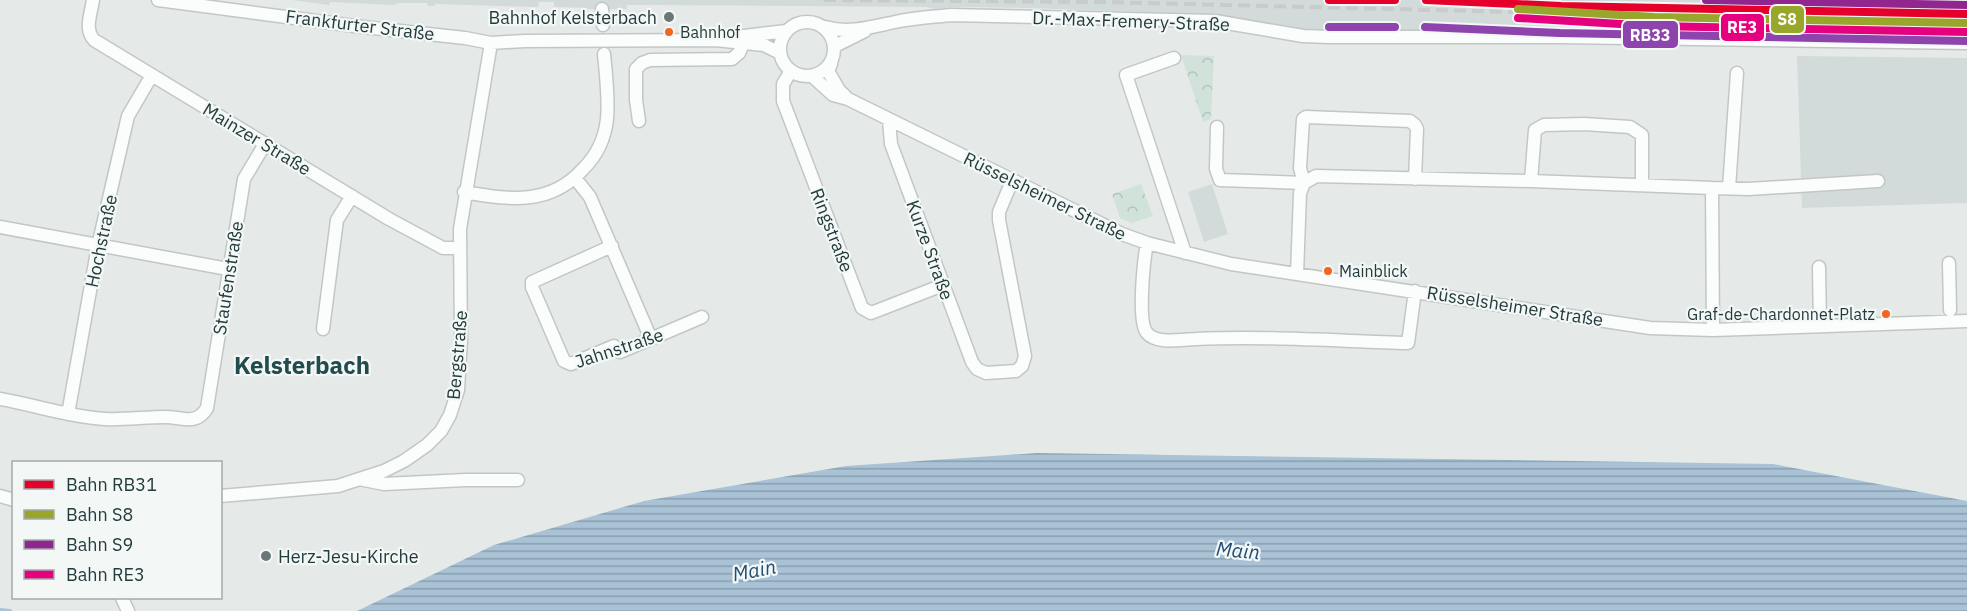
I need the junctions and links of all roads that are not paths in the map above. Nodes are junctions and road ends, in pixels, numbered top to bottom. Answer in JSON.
{"nodes":[{"id":1,"x":93,"y":0,"type":"edge"},
{"id":2,"x":158,"y":0,"type":"edge"},
{"id":3,"x":602,"y":9,"type":"dead end"},
{"id":4,"x":603,"y":26,"type":"dead end"},
{"id":5,"x":825,"y":27,"type":"junction"},
{"id":6,"x":872,"y":28,"type":"junction"},
{"id":7,"x":786,"y":31,"type":"junction"},
{"id":8,"x":715,"y":40,"type":"junction"},
{"id":9,"x":491,"y":43,"type":"junction"},
{"id":10,"x":1967,"y":43,"type":"edge"},
{"id":11,"x":743,"y":44,"type":"junction"},
{"id":12,"x":835,"y":46,"type":"junction"},
{"id":13,"x":780,"y":53,"type":"junction"},
{"id":14,"x":604,"y":54,"type":"dead end"},
{"id":15,"x":1174,"y":58,"type":"dead end"},
{"id":16,"x":831,"y":64,"type":"junction"},
{"id":17,"x":791,"y":71,"type":"junction"},
{"id":18,"x":1737,"y":73,"type":"dead end"},
{"id":19,"x":152,"y":75,"type":"junction"},
{"id":20,"x":812,"y":76,"type":"junction"},
{"id":21,"x":848,"y":99,"type":"junction"},
{"id":22,"x":889,"y":120,"type":"junction"},
{"id":23,"x":639,"y":122,"type":"dead end"},
{"id":24,"x":1217,"y":127,"type":"dead end"},
{"id":25,"x":265,"y":144,"type":"junction"},
{"id":26,"x":575,"y":178,"type":"junction"},
{"id":27,"x":1415,"y":179,"type":"junction"},
{"id":28,"x":1531,"y":180,"type":"junction"},
{"id":29,"x":1012,"y":181,"type":"junction"},
{"id":30,"x":1878,"y":181,"type":"dead end"},
{"id":31,"x":1304,"y":183,"type":"junction"},
{"id":32,"x":1642,"y":184,"type":"junction"},
{"id":33,"x":1712,"y":188,"type":"junction"},
{"id":34,"x":1729,"y":188,"type":"junction"},
{"id":35,"x":464,"y":192,"type":"junction"},
{"id":36,"x":352,"y":196,"type":"junction"},
{"id":37,"x":0,"y":227,"type":"edge"},
{"id":38,"x":1147,"y":243,"type":"junction"},
{"id":39,"x":98,"y":246,"type":"junction"},
{"id":40,"x":612,"y":246,"type":"junction"},
{"id":41,"x":460,"y":249,"type":"junction"},
{"id":42,"x":1185,"y":253,"type":"junction"},
{"id":43,"x":1949,"y":263,"type":"dead end"},
{"id":44,"x":1818,"y":267,"type":"dead end"},
{"id":45,"x":228,"y":269,"type":"junction"},
{"id":46,"x":1297,"y":274,"type":"junction"},
{"id":47,"x":943,"y":285,"type":"junction"},
{"id":48,"x":1415,"y":291,"type":"junction"},
{"id":49,"x":1950,"y":310,"type":"dead end"},
{"id":50,"x":702,"y":317,"type":"dead end"},
{"id":51,"x":1967,"y":321,"type":"edge"},
{"id":52,"x":1820,"y":326,"type":"junction"},
{"id":53,"x":322,"y":330,"type":"dead end"},
{"id":54,"x":1713,"y":330,"type":"junction"},
{"id":55,"x":651,"y":339,"type":"junction"},
{"id":56,"x":0,"y":399,"type":"edge"},
{"id":57,"x":68,"y":414,"type":"junction"},
{"id":58,"x":358,"y":479,"type":"junction"},
{"id":59,"x":518,"y":480,"type":"dead end"},
{"id":60,"x":222,"y":496,"type":"edge"}],
"edges":[{"from":1,"to":19,"type":"street","name":"Mainzer Straße"},
{"from":2,"to":9,"type":"street","name":"Frankfurter Straße"},
{"from":3,"to":4,"type":"street"},
{"from":5,"to":6,"type":"street","name":"Dr.-Max-Fremery-Straße"},
{"from":5,"to":7,"type":"street"},
{"from":5,"to":12,"type":"street"},
{"from":6,"to":10,"type":"street","name":"Dr.-Max-Fremery-Straße"},
{"from":6,"to":12,"type":"street","name":"Dr.-Max-Fremery-Straße"},
{"from":7,"to":8,"type":"street"},
{"from":7,"to":13,"type":"street"},
{"from":8,"to":9,"type":"street"},
{"from":8,"to":11,"type":"street"},
{"from":9,"to":35,"type":"street","name":"Bergstraße"},
{"from":11,"to":13,"type":"street"},
{"from":11,"to":23,"type":"street"},
{"from":12,"to":16,"type":"street"},
{"from":13,"to":17,"type":"street"},
{"from":14,"to":26,"type":"street"},
{"from":15,"to":42,"type":"street"},
{"from":16,"to":20,"type":"street"},
{"from":16,"to":21,"type":"street","name":"Rüsselsheimer Straße"},
{"from":17,"to":20,"type":"street"},
{"from":17,"to":47,"type":"street","name":"Ringstraße"},
{"from":18,"to":34,"type":"street"},
{"from":19,"to":25,"type":"street","name":"Mainzer Straße"},
{"from":19,"to":39,"type":"street","name":"Hochstraße"},
{"from":20,"to":21,"type":"street","name":"Rüsselsheimer Straße"},
{"from":21,"to":22,"type":"street","name":"Rüsselsheimer Straße"},
{"from":22,"to":29,"type":"street","name":"Rüsselsheimer Straße"},
{"from":22,"to":47,"type":"street","name":"Kurze Straße"},
{"from":24,"to":31,"type":"street"},
{"from":25,"to":36,"type":"street","name":"Mainzer Straße"},
{"from":25,"to":45,"type":"street","name":"Staufenstraße"},
{"from":26,"to":35,"type":"street"},
{"from":26,"to":40,"type":"street"},
{"from":27,"to":28,"type":"street"},
{"from":27,"to":31,"type":"street"},
{"from":27,"to":31,"type":"street"},
{"from":28,"to":32,"type":"street"},
{"from":28,"to":32,"type":"street"},
{"from":29,"to":38,"type":"street","name":"Rüsselsheimer Straße"},
{"from":29,"to":47,"type":"street","name":"Kurze Straße"},
{"from":30,"to":34,"type":"street"},
{"from":31,"to":46,"type":"street"},
{"from":32,"to":33,"type":"street"},
{"from":33,"to":34,"type":"street"},
{"from":33,"to":54,"type":"street"},
{"from":35,"to":41,"type":"street","name":"Bergstraße"},
{"from":36,"to":41,"type":"street","name":"Mainzer Straße"},
{"from":36,"to":53,"type":"street"},
{"from":37,"to":39,"type":"street"},
{"from":38,"to":42,"type":"street","name":"Rüsselsheimer Straße"},
{"from":38,"to":48,"type":"street"},
{"from":39,"to":45,"type":"street"},
{"from":39,"to":57,"type":"street","name":"Hochstraße"},
{"from":40,"to":55,"type":"street"},
{"from":40,"to":55,"type":"street","name":"Jahnstraße"},
{"from":41,"to":58,"type":"street","name":"Bergstraße"},
{"from":42,"to":46,"type":"street","name":"Rüsselsheimer Straße"},
{"from":43,"to":49,"type":"street"},
{"from":44,"to":52,"type":"street"},
{"from":45,"to":57,"type":"street","name":"Staufenstraße"},
{"from":46,"to":48,"type":"street","name":"Rüsselsheimer Straße"},
{"from":48,"to":54,"type":"street","name":"Rüsselsheimer Straße"},
{"from":50,"to":55,"type":"street","name":"Jahnstraße"},
{"from":51,"to":52,"type":"street","name":"Rüsselsheimer Straße"},
{"from":52,"to":54,"type":"street","name":"Rüsselsheimer Straße"},
{"from":56,"to":57,"type":"street"},
{"from":58,"to":59,"type":"street"},
{"from":58,"to":60,"type":"street","name":"Bergstraße"}]}
